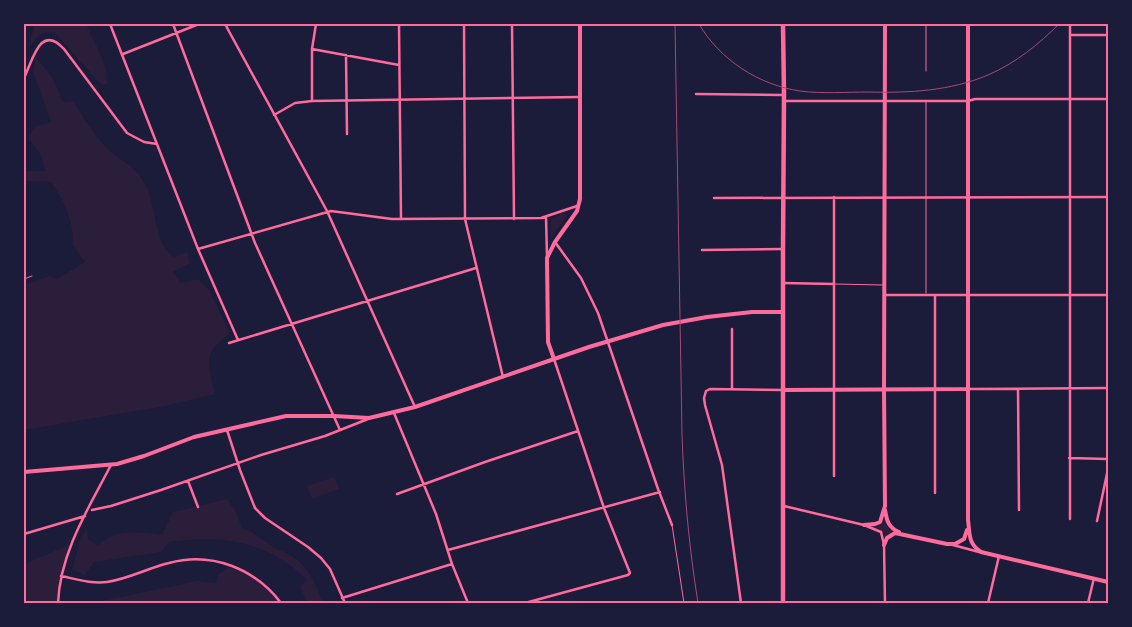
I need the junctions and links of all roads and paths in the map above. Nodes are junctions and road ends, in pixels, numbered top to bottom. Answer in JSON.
{"nodes":[{"id":1,"x":110,"y":24,"type":"edge"},
{"id":2,"x":172,"y":24,"type":"edge"},
{"id":3,"x":199,"y":24,"type":"edge"},
{"id":4,"x":225,"y":24,"type":"edge"},
{"id":5,"x":316,"y":24,"type":"edge"},
{"id":6,"x":399,"y":24,"type":"edge"},
{"id":7,"x":464,"y":24,"type":"edge"},
{"id":8,"x":512,"y":24,"type":"edge"},
{"id":9,"x":580,"y":24,"type":"edge"},
{"id":10,"x":782,"y":24,"type":"edge"},
{"id":11,"x":885,"y":24,"type":"edge"},
{"id":12,"x":926,"y":24,"type":"edge"},
{"id":13,"x":968,"y":24,"type":"edge"},
{"id":14,"x":1070,"y":24,"type":"edge"},
{"id":15,"x":176,"y":33,"type":"junction"},
{"id":16,"x":1070,"y":35,"type":"junction"},
{"id":17,"x":1108,"y":35,"type":"edge"},
{"id":18,"x":312,"y":49,"type":"junction"},
{"id":19,"x":122,"y":54,"type":"junction"},
{"id":20,"x":346,"y":55,"type":"junction"},
{"id":21,"x":399,"y":65,"type":"junction"},
{"id":22,"x":926,"y":71,"type":"dead end"},
{"id":23,"x":24,"y":78,"type":"edge"},
{"id":24,"x":696,"y":94,"type":"dead end"},
{"id":25,"x":784,"y":95,"type":"junction"},
{"id":26,"x":464,"y":97,"type":"junction"},
{"id":27,"x":512,"y":97,"type":"junction"},
{"id":28,"x":580,"y":97,"type":"junction"},
{"id":29,"x":1070,"y":99,"type":"junction"},
{"id":30,"x":1108,"y":99,"type":"edge"},
{"id":31,"x":400,"y":100,"type":"junction"},
{"id":32,"x":312,"y":101,"type":"junction"},
{"id":33,"x":346,"y":101,"type":"junction"},
{"id":34,"x":784,"y":101,"type":"junction"},
{"id":35,"x":884,"y":101,"type":"junction"},
{"id":36,"x":926,"y":102,"type":"junction"},
{"id":37,"x":968,"y":102,"type":"junction"},
{"id":38,"x":274,"y":115,"type":"junction"},
{"id":39,"x":347,"y":134,"type":"dead end"},
{"id":40,"x":157,"y":144,"type":"junction"},
{"id":41,"x":834,"y":197,"type":"junction"},
{"id":42,"x":884,"y":197,"type":"junction"},
{"id":43,"x":926,"y":197,"type":"junction"},
{"id":44,"x":968,"y":197,"type":"junction"},
{"id":45,"x":1070,"y":197,"type":"junction"},
{"id":46,"x":1108,"y":197,"type":"edge"},
{"id":47,"x":714,"y":198,"type":"dead end"},
{"id":48,"x":783,"y":198,"type":"junction"},
{"id":49,"x":579,"y":205,"type":"junction"},
{"id":50,"x":327,"y":211,"type":"junction"},
{"id":51,"x":546,"y":217,"type":"junction"},
{"id":52,"x":401,"y":219,"type":"junction"},
{"id":53,"x":465,"y":219,"type":"junction"},
{"id":54,"x":514,"y":219,"type":"junction"},
{"id":55,"x":252,"y":232,"type":"junction"},
{"id":56,"x":555,"y":242,"type":"junction"},
{"id":57,"x":198,"y":249,"type":"junction"},
{"id":58,"x":702,"y":250,"type":"dead end"},
{"id":59,"x":783,"y":250,"type":"junction"},
{"id":60,"x":547,"y":258,"type":"junction"},
{"id":61,"x":476,"y":268,"type":"junction"},
{"id":62,"x":32,"y":276,"type":"dead end"},
{"id":63,"x":24,"y":279,"type":"edge"},
{"id":64,"x":783,"y":283,"type":"junction"},
{"id":65,"x":834,"y":284,"type":"junction"},
{"id":66,"x":884,"y":285,"type":"junction"},
{"id":67,"x":968,"y":294,"type":"junction"},
{"id":68,"x":1070,"y":294,"type":"junction"},
{"id":69,"x":884,"y":295,"type":"junction"},
{"id":70,"x":926,"y":295,"type":"junction"},
{"id":71,"x":935,"y":295,"type":"junction"},
{"id":72,"x":1108,"y":295,"type":"edge"},
{"id":73,"x":368,"y":301,"type":"junction"},
{"id":74,"x":783,"y":312,"type":"junction"},
{"id":75,"x":292,"y":324,"type":"junction"},
{"id":76,"x":732,"y":329,"type":"dead end"},
{"id":77,"x":238,"y":340,"type":"junction"},
{"id":78,"x":608,"y":342,"type":"junction"},
{"id":79,"x":229,"y":343,"type":"dead end"},
{"id":80,"x":554,"y":359,"type":"junction"},
{"id":81,"x":503,"y":377,"type":"junction"},
{"id":82,"x":1070,"y":388,"type":"junction"},
{"id":83,"x":1108,"y":388,"type":"edge"},
{"id":84,"x":732,"y":389,"type":"junction"},
{"id":85,"x":968,"y":389,"type":"junction"},
{"id":86,"x":1018,"y":389,"type":"junction"},
{"id":87,"x":783,"y":390,"type":"junction"},
{"id":88,"x":834,"y":390,"type":"junction"},
{"id":89,"x":884,"y":390,"type":"junction"},
{"id":90,"x":935,"y":390,"type":"junction"},
{"id":91,"x":415,"y":406,"type":"junction"},
{"id":92,"x":394,"y":412,"type":"junction"},
{"id":93,"x":334,"y":416,"type":"junction"},
{"id":94,"x":369,"y":418,"type":"junction"},
{"id":95,"x":226,"y":429,"type":"junction"},
{"id":96,"x":340,"y":430,"type":"junction"},
{"id":97,"x":578,"y":431,"type":"junction"},
{"id":98,"x":1069,"y":458,"type":"junction"},
{"id":99,"x":1108,"y":459,"type":"edge"},
{"id":100,"x":238,"y":464,"type":"junction"},
{"id":101,"x":111,"y":465,"type":"junction"},
{"id":102,"x":1108,"y":468,"type":"edge"},
{"id":103,"x":24,"y":472,"type":"edge"},
{"id":104,"x":834,"y":476,"type":"dead end"},
{"id":105,"x":188,"y":481,"type":"junction"},
{"id":106,"x":424,"y":484,"type":"junction"},
{"id":107,"x":660,"y":492,"type":"junction"},
{"id":108,"x":935,"y":493,"type":"dead end"},
{"id":109,"x":397,"y":494,"type":"dead end"},
{"id":110,"x":784,"y":506,"type":"junction"},
{"id":111,"x":885,"y":506,"type":"junction"},
{"id":112,"x":198,"y":507,"type":"dead end"},
{"id":113,"x":604,"y":508,"type":"junction"},
{"id":114,"x":92,"y":510,"type":"dead end"},
{"id":115,"x":1019,"y":510,"type":"dead end"},
{"id":116,"x":85,"y":516,"type":"junction"},
{"id":117,"x":1070,"y":519,"type":"dead end"},
{"id":118,"x":968,"y":520,"type":"junction"},
{"id":119,"x":1097,"y":521,"type":"dead end"},
{"id":120,"x":864,"y":524,"type":"junction"},
{"id":121,"x":672,"y":525,"type":"joint"},
{"id":122,"x":24,"y":534,"type":"edge"},
{"id":123,"x":905,"y":534,"type":"junction"},
{"id":124,"x":947,"y":544,"type":"junction"},
{"id":125,"x":884,"y":545,"type":"junction"},
{"id":126,"x":448,"y":550,"type":"junction"},
{"id":127,"x":980,"y":552,"type":"junction"},
{"id":128,"x":999,"y":556,"type":"junction"},
{"id":129,"x":452,"y":564,"type":"junction"},
{"id":130,"x":61,"y":576,"type":"junction"},
{"id":131,"x":1094,"y":578,"type":"junction"},
{"id":132,"x":1108,"y":582,"type":"edge"},
{"id":133,"x":342,"y":598,"type":"junction"},
{"id":134,"x":58,"y":603,"type":"edge"},
{"id":135,"x":281,"y":603,"type":"edge"},
{"id":136,"x":345,"y":603,"type":"edge"},
{"id":137,"x":468,"y":603,"type":"edge"},
{"id":138,"x":525,"y":603,"type":"edge"},
{"id":139,"x":684,"y":603,"type":"edge"},
{"id":140,"x":742,"y":603,"type":"edge"},
{"id":141,"x":783,"y":603,"type":"edge"},
{"id":142,"x":884,"y":603,"type":"edge"},
{"id":143,"x":988,"y":603,"type":"edge"},
{"id":144,"x":1088,"y":603,"type":"edge"}],
"edges":[{"from":1,"to":19,"type":"street"},
{"from":2,"to":15,"type":"street"},
{"from":3,"to":15,"type":"street"},
{"from":4,"to":38,"type":"street"},
{"from":5,"to":18,"type":"street"},
{"from":6,"to":21,"type":"street"},
{"from":7,"to":26,"type":"street"},
{"from":8,"to":27,"type":"street"},
{"from":9,"to":28,"type":"street"},
{"from":10,"to":25,"type":"main road"},
{"from":11,"to":35,"type":"street"},
{"from":12,"to":22,"type":"lane"},
{"from":13,"to":37,"type":"street"},
{"from":14,"to":16,"type":"street"},
{"from":15,"to":19,"type":"street"},
{"from":15,"to":55,"type":"street"},
{"from":16,"to":17,"type":"street"},
{"from":16,"to":29,"type":"street"},
{"from":18,"to":20,"type":"street"},
{"from":18,"to":32,"type":"street"},
{"from":19,"to":40,"type":"street"},
{"from":20,"to":21,"type":"street"},
{"from":20,"to":33,"type":"street"},
{"from":21,"to":31,"type":"street"},
{"from":23,"to":40,"type":"street"},
{"from":24,"to":25,"type":"street"},
{"from":25,"to":34,"type":"main road"},
{"from":26,"to":27,"type":"street"},
{"from":26,"to":31,"type":"street"},
{"from":26,"to":53,"type":"street"},
{"from":27,"to":28,"type":"street"},
{"from":27,"to":54,"type":"street"},
{"from":28,"to":49,"type":"street"},
{"from":29,"to":30,"type":"street"},
{"from":29,"to":37,"type":"street"},
{"from":29,"to":45,"type":"street"},
{"from":31,"to":33,"type":"street"},
{"from":31,"to":52,"type":"street"},
{"from":32,"to":33,"type":"street"},
{"from":32,"to":38,"type":"street"},
{"from":33,"to":39,"type":"street"},
{"from":34,"to":35,"type":"street"},
{"from":34,"to":48,"type":"main road"},
{"from":35,"to":36,"type":"street"},
{"from":35,"to":42,"type":"street"},
{"from":36,"to":37,"type":"street"},
{"from":36,"to":43,"type":"lane"},
{"from":37,"to":44,"type":"street"},
{"from":38,"to":50,"type":"street"},
{"from":40,"to":57,"type":"street"},
{"from":41,"to":42,"type":"street"},
{"from":41,"to":48,"type":"street"},
{"from":41,"to":65,"type":"street"},
{"from":42,"to":43,"type":"street"},
{"from":42,"to":66,"type":"street"},
{"from":43,"to":44,"type":"street"},
{"from":43,"to":70,"type":"lane"},
{"from":44,"to":45,"type":"street"},
{"from":44,"to":67,"type":"street"},
{"from":45,"to":46,"type":"street"},
{"from":45,"to":68,"type":"street"},
{"from":47,"to":48,"type":"street"},
{"from":48,"to":59,"type":"main road"},
{"from":49,"to":51,"type":"street"},
{"from":49,"to":56,"type":"street"},
{"from":50,"to":52,"type":"street"},
{"from":50,"to":55,"type":"street"},
{"from":50,"to":73,"type":"street"},
{"from":51,"to":54,"type":"street"},
{"from":51,"to":60,"type":"street"},
{"from":52,"to":53,"type":"street"},
{"from":53,"to":54,"type":"street"},
{"from":53,"to":61,"type":"street"},
{"from":55,"to":57,"type":"street"},
{"from":55,"to":75,"type":"street"},
{"from":56,"to":60,"type":"street"},
{"from":56,"to":78,"type":"street"},
{"from":57,"to":77,"type":"street"},
{"from":58,"to":59,"type":"street"},
{"from":59,"to":64,"type":"main road"},
{"from":60,"to":80,"type":"street"},
{"from":61,"to":73,"type":"street"},
{"from":61,"to":81,"type":"street"},
{"from":62,"to":63,"type":"lane"},
{"from":64,"to":65,"type":"street"},
{"from":64,"to":74,"type":"main road"},
{"from":65,"to":66,"type":"lane"},
{"from":65,"to":88,"type":"street"},
{"from":66,"to":69,"type":"street"},
{"from":67,"to":68,"type":"street"},
{"from":67,"to":71,"type":"street"},
{"from":67,"to":85,"type":"street"},
{"from":68,"to":72,"type":"street"},
{"from":68,"to":82,"type":"street"},
{"from":69,"to":70,"type":"street"},
{"from":69,"to":89,"type":"street"},
{"from":70,"to":71,"type":"street"},
{"from":71,"to":90,"type":"street"},
{"from":73,"to":75,"type":"street"},
{"from":73,"to":91,"type":"street"},
{"from":74,"to":78,"type":"street"},
{"from":74,"to":87,"type":"main road"},
{"from":75,"to":77,"type":"street"},
{"from":75,"to":93,"type":"street"},
{"from":76,"to":84,"type":"street"},
{"from":77,"to":79,"type":"street"},
{"from":78,"to":80,"type":"street"},
{"from":78,"to":107,"type":"street"},
{"from":80,"to":81,"type":"street"},
{"from":80,"to":97,"type":"street"},
{"from":81,"to":91,"type":"street"},
{"from":82,"to":83,"type":"street"},
{"from":82,"to":86,"type":"street"},
{"from":82,"to":98,"type":"street"},
{"from":84,"to":87,"type":"street"},
{"from":84,"to":140,"type":"street"},
{"from":85,"to":86,"type":"street"},
{"from":85,"to":90,"type":"street"},
{"from":85,"to":118,"type":"street"},
{"from":86,"to":115,"type":"street"},
{"from":87,"to":88,"type":"street"},
{"from":87,"to":110,"type":"main road"},
{"from":88,"to":89,"type":"street"},
{"from":88,"to":104,"type":"street"},
{"from":89,"to":90,"type":"street"},
{"from":89,"to":111,"type":"street"},
{"from":90,"to":108,"type":"street"},
{"from":91,"to":92,"type":"street"},
{"from":92,"to":94,"type":"street"},
{"from":92,"to":106,"type":"street"},
{"from":93,"to":94,"type":"street"},
{"from":93,"to":95,"type":"street"},
{"from":93,"to":96,"type":"street"},
{"from":94,"to":96,"type":"street"},
{"from":95,"to":100,"type":"street"},
{"from":95,"to":101,"type":"street"},
{"from":96,"to":100,"type":"street"},
{"from":97,"to":106,"type":"street"},
{"from":97,"to":113,"type":"street"},
{"from":98,"to":99,"type":"street"},
{"from":98,"to":117,"type":"street"},
{"from":100,"to":105,"type":"street"},
{"from":100,"to":133,"type":"street"},
{"from":101,"to":103,"type":"street"},
{"from":101,"to":116,"type":"street"},
{"from":102,"to":119,"type":"street"},
{"from":105,"to":112,"type":"street"},
{"from":105,"to":114,"type":"street"},
{"from":106,"to":109,"type":"street"},
{"from":106,"to":126,"type":"street"},
{"from":107,"to":113,"type":"street"},
{"from":107,"to":121,"type":"street"},
{"from":110,"to":120,"type":"street"},
{"from":110,"to":141,"type":"main road"},
{"from":111,"to":120,"type":"street"},
{"from":111,"to":123,"type":"street"},
{"from":113,"to":126,"type":"street"},
{"from":113,"to":138,"type":"street"},
{"from":116,"to":122,"type":"street"},
{"from":116,"to":130,"type":"street"},
{"from":118,"to":124,"type":"street"},
{"from":118,"to":127,"type":"street"},
{"from":120,"to":125,"type":"street"},
{"from":121,"to":139,"type":"lane"},
{"from":123,"to":124,"type":"street"},
{"from":123,"to":125,"type":"street"},
{"from":124,"to":127,"type":"street"},
{"from":125,"to":142,"type":"street"},
{"from":126,"to":129,"type":"street"},
{"from":127,"to":128,"type":"street"},
{"from":128,"to":131,"type":"street"},
{"from":128,"to":143,"type":"street"},
{"from":129,"to":133,"type":"street"},
{"from":129,"to":137,"type":"street"},
{"from":130,"to":134,"type":"street"},
{"from":130,"to":135,"type":"street"},
{"from":131,"to":132,"type":"street"},
{"from":131,"to":144,"type":"street"},
{"from":133,"to":136,"type":"street"}]}
